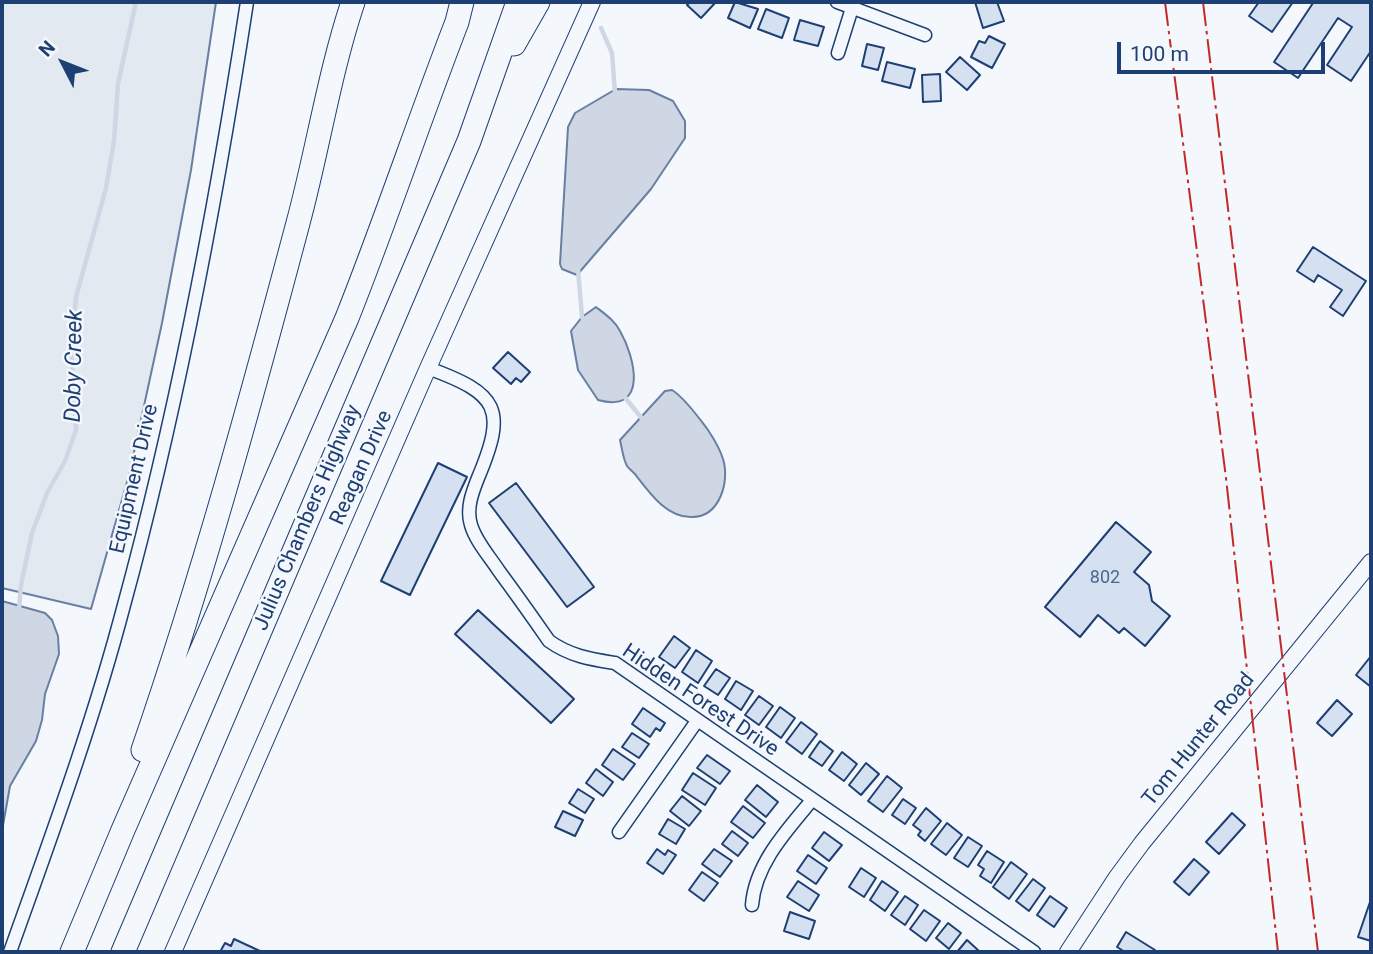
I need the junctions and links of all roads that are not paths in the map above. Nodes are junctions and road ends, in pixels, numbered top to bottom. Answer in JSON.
{"nodes":[{"id":1,"x":247,"y":2,"type":"edge"},
{"id":2,"x":353,"y":2,"type":"edge"},
{"id":3,"x":461,"y":2,"type":"edge"},
{"id":4,"x":518,"y":2,"type":"edge"},
{"id":5,"x":538,"y":2,"type":"edge"},
{"id":6,"x":592,"y":2,"type":"edge"},
{"id":7,"x":836,"y":2,"type":"edge"},
{"id":8,"x":852,"y":8,"type":"junction"},
{"id":9,"x":925,"y":35,"type":"dead end"},
{"id":10,"x":838,"y":53,"type":"dead end"},
{"id":11,"x":491,"y":83,"type":"junction"},
{"id":12,"x":428,"y":368,"type":"junction"},
{"id":13,"x":1371,"y":562,"type":"edge"},
{"id":14,"x":697,"y":721,"type":"junction"},
{"id":15,"x":812,"y":800,"type":"junction"},
{"id":16,"x":619,"y":832,"type":"dead end"},
{"id":17,"x":752,"y":905,"type":"dead end"},
{"id":18,"x":82,"y":928,"type":"junction"},
{"id":19,"x":10,"y":952,"type":"edge"},
{"id":20,"x":72,"y":952,"type":"edge"},
{"id":21,"x":122,"y":952,"type":"edge"},
{"id":22,"x":173,"y":952,"type":"edge"},
{"id":23,"x":1034,"y":952,"type":"edge"},
{"id":24,"x":1068,"y":952,"type":"edge"}],
"edges":[{"from":1,"to":19,"type":"street","name":"Equipment Drive"},
{"from":2,"to":18,"type":"highway"},
{"from":3,"to":18,"type":"highway"},
{"from":4,"to":11,"type":"highway"},
{"from":5,"to":11,"type":"highway"},
{"from":6,"to":12,"type":"street","name":"Reagan Drive"},
{"from":7,"to":8,"type":"street"},
{"from":8,"to":9,"type":"street"},
{"from":8,"to":10,"type":"street"},
{"from":11,"to":21,"type":"highway","name":"Julius Chambers Highway"},
{"from":12,"to":14,"type":"street","name":"Hidden Forest Drive"},
{"from":12,"to":22,"type":"street","name":"Reagan Drive"},
{"from":13,"to":24,"type":"street","name":"Tom Hunter Road"},
{"from":14,"to":15,"type":"street","name":"Hidden Forest Drive"},
{"from":14,"to":16,"type":"street"},
{"from":15,"to":17,"type":"street"},
{"from":15,"to":23,"type":"street","name":"Hidden Forest Drive"},
{"from":18,"to":20,"type":"highway"}]}
